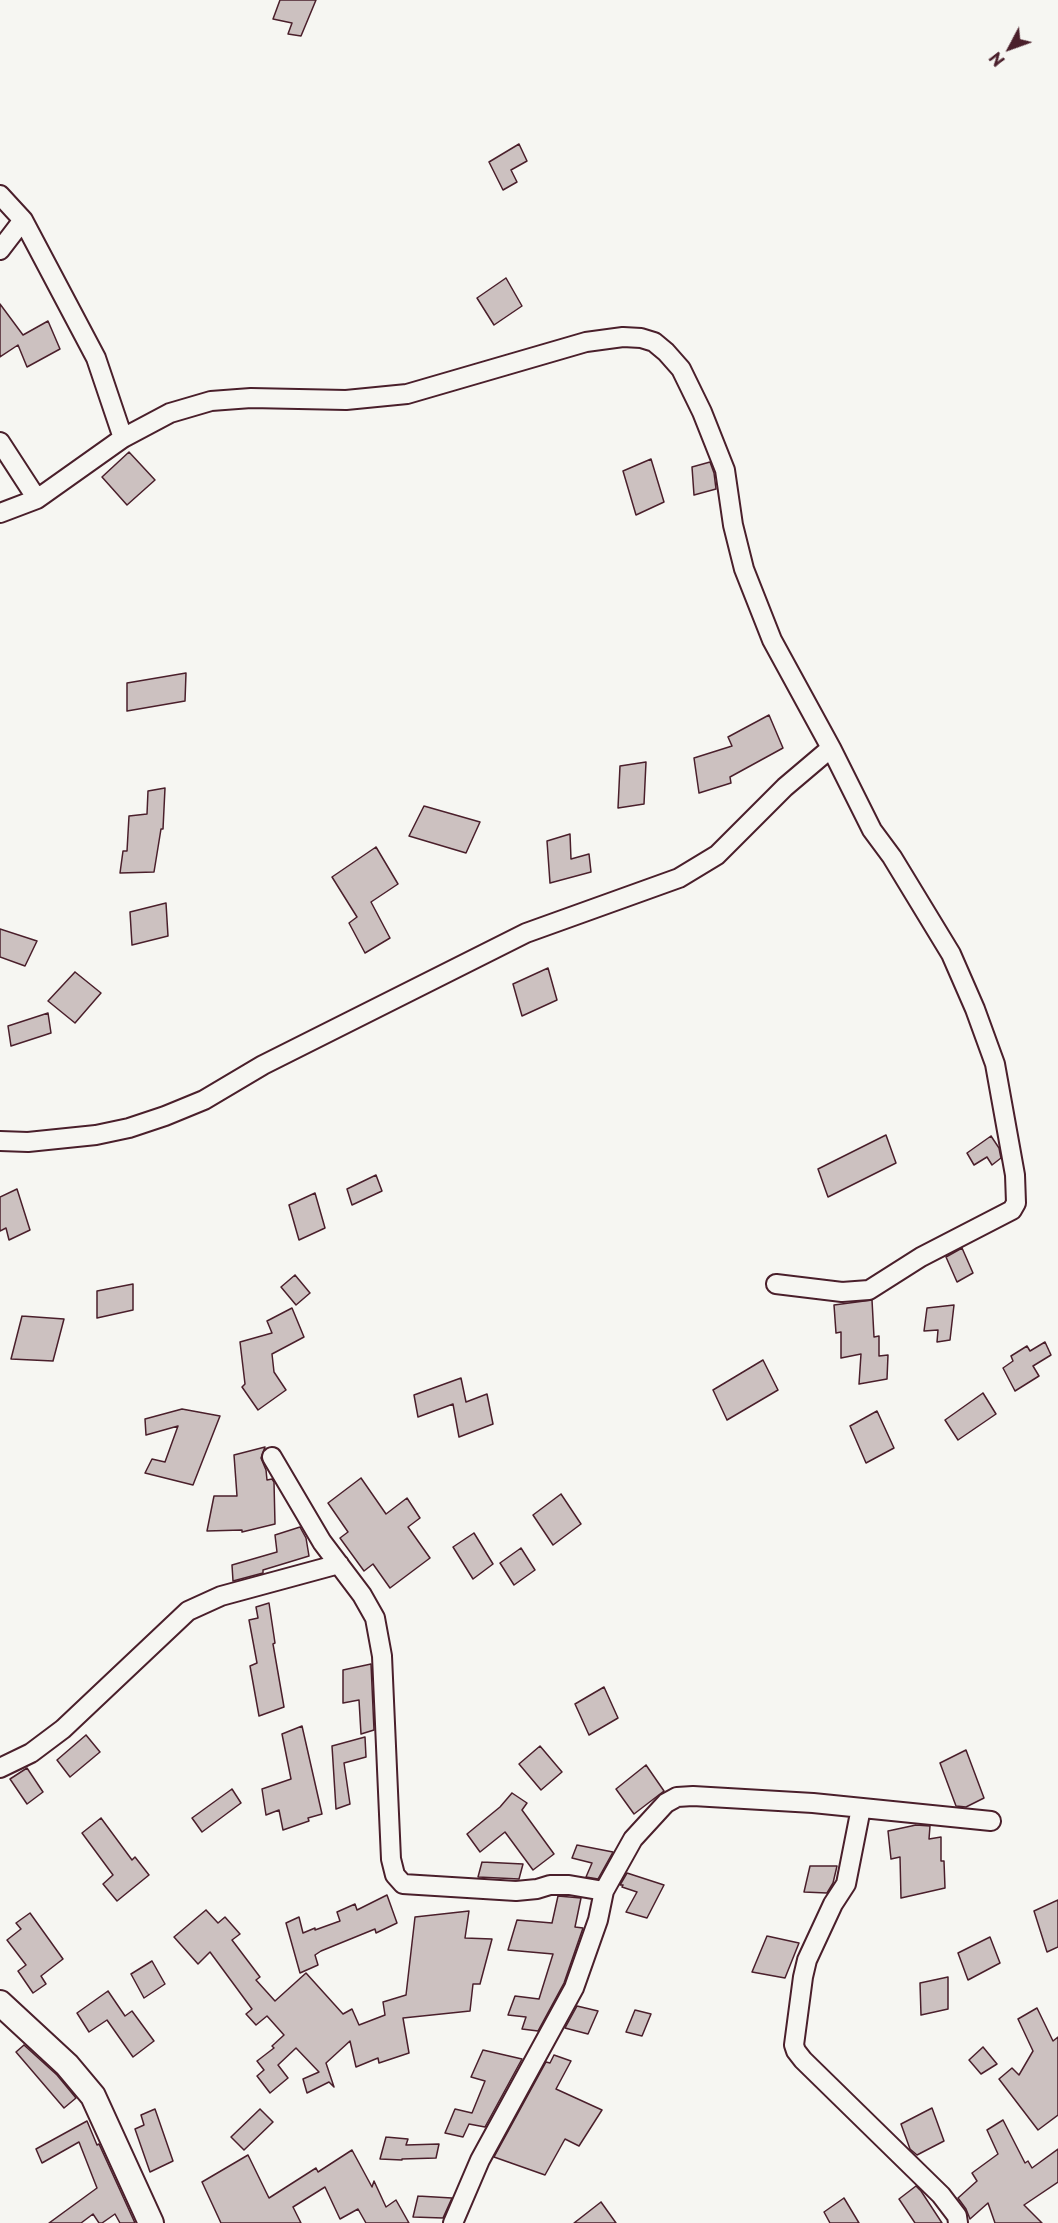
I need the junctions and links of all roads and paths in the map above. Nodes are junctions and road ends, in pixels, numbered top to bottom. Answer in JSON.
{"nodes":[{"id":1,"x":0,"y":195,"type":"edge"},
{"id":2,"x":23,"y":220,"type":"junction"},
{"id":3,"x":0,"y":250,"type":"edge"},
{"id":4,"x":123,"y":438,"type":"junction"},
{"id":5,"x":0,"y":442,"type":"edge"},
{"id":6,"x":37,"y":499,"type":"junction"},
{"id":7,"x":0,"y":513,"type":"edge"},
{"id":8,"x":831,"y":748,"type":"junction"},
{"id":9,"x":0,"y":1141,"type":"edge"},
{"id":10,"x":776,"y":1284,"type":"dead end"},
{"id":11,"x":273,"y":1457,"type":"dead end"},
{"id":12,"x":339,"y":1564,"type":"junction"},
{"id":13,"x":0,"y":1768,"type":"edge"},
{"id":14,"x":861,"y":1808,"type":"junction"},
{"id":15,"x":991,"y":1821,"type":"dead end"},
{"id":16,"x":603,"y":1890,"type":"junction"},
{"id":17,"x":0,"y":2003,"type":"edge"},
{"id":18,"x":151,"y":2223,"type":"edge"},
{"id":19,"x":453,"y":2223,"type":"edge"},
{"id":20,"x":958,"y":2223,"type":"edge"}],
"edges":[{"from":1,"to":2,"type":"street"},
{"from":2,"to":3,"type":"street"},
{"from":2,"to":4,"type":"street"},
{"from":4,"to":6,"type":"street"},
{"from":4,"to":8,"type":"street"},
{"from":5,"to":6,"type":"street"},
{"from":6,"to":7,"type":"street"},
{"from":8,"to":9,"type":"street"},
{"from":8,"to":10,"type":"street"},
{"from":11,"to":12,"type":"street"},
{"from":12,"to":13,"type":"street"},
{"from":12,"to":16,"type":"street"},
{"from":14,"to":15,"type":"street"},
{"from":14,"to":16,"type":"street"},
{"from":14,"to":20,"type":"street"},
{"from":16,"to":19,"type":"street"},
{"from":17,"to":18,"type":"main road"}]}
